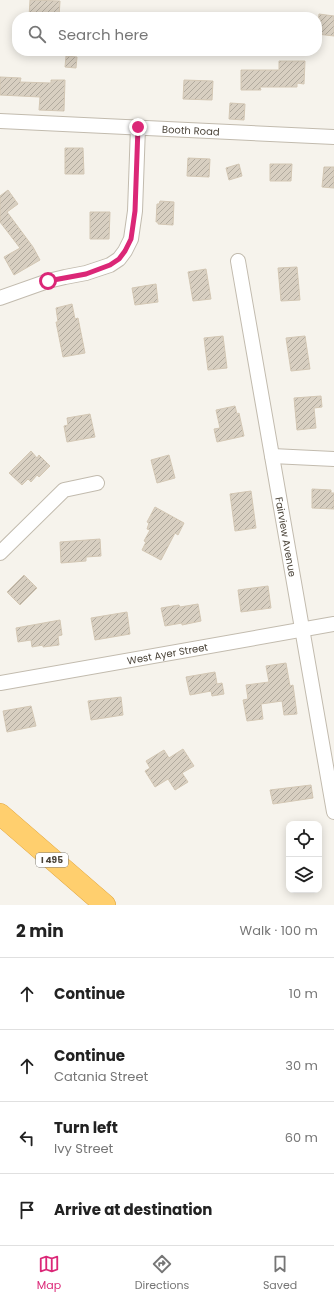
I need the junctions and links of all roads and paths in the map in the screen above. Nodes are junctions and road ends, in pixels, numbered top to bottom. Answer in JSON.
{"nodes":[{"id":1,"x":0,"y":121,"type":"edge"},
{"id":2,"x":138,"y":127,"type":"junction"},
{"id":3,"x":334,"y":137,"type":"edge"},
{"id":4,"x":238,"y":261,"type":"dead end"},
{"id":5,"x":0,"y":298,"type":"edge"},
{"id":6,"x":272,"y":456,"type":"junction"},
{"id":7,"x":334,"y":459,"type":"edge"},
{"id":8,"x":97,"y":483,"type":"dead end"},
{"id":9,"x":0,"y":553,"type":"edge"},
{"id":10,"x":334,"y":624,"type":"edge"},
{"id":11,"x":302,"y":629,"type":"junction"},
{"id":12,"x":0,"y":683,"type":"edge"},
{"id":13,"x":320,"y":731,"type":"junction"},
{"id":14,"x":334,"y":735,"type":"edge"},
{"id":15,"x":334,"y":812,"type":"edge"},
{"id":16,"x":0,"y":814,"type":"edge"},
{"id":17,"x":105,"y":905,"type":"edge"}],
"edges":[{"from":1,"to":2,"type":"street","name":"Booth Road"},
{"from":2,"to":3,"type":"street","name":"Booth Road"},
{"from":2,"to":5,"type":"street"},
{"from":4,"to":6,"type":"street","name":"Fairview Avenue"},
{"from":6,"to":7,"type":"street"},
{"from":6,"to":11,"type":"street","name":"Fairview Avenue"},
{"from":8,"to":9,"type":"street"},
{"from":10,"to":11,"type":"street","name":"West Ayer Street"},
{"from":11,"to":12,"type":"street","name":"West Ayer Street"},
{"from":11,"to":13,"type":"street","name":"Fairview Avenue"},
{"from":13,"to":14,"type":"street"},
{"from":13,"to":15,"type":"street","name":"Fairview Avenue"},
{"from":16,"to":17,"type":"highway","number":"I 495"}]}
